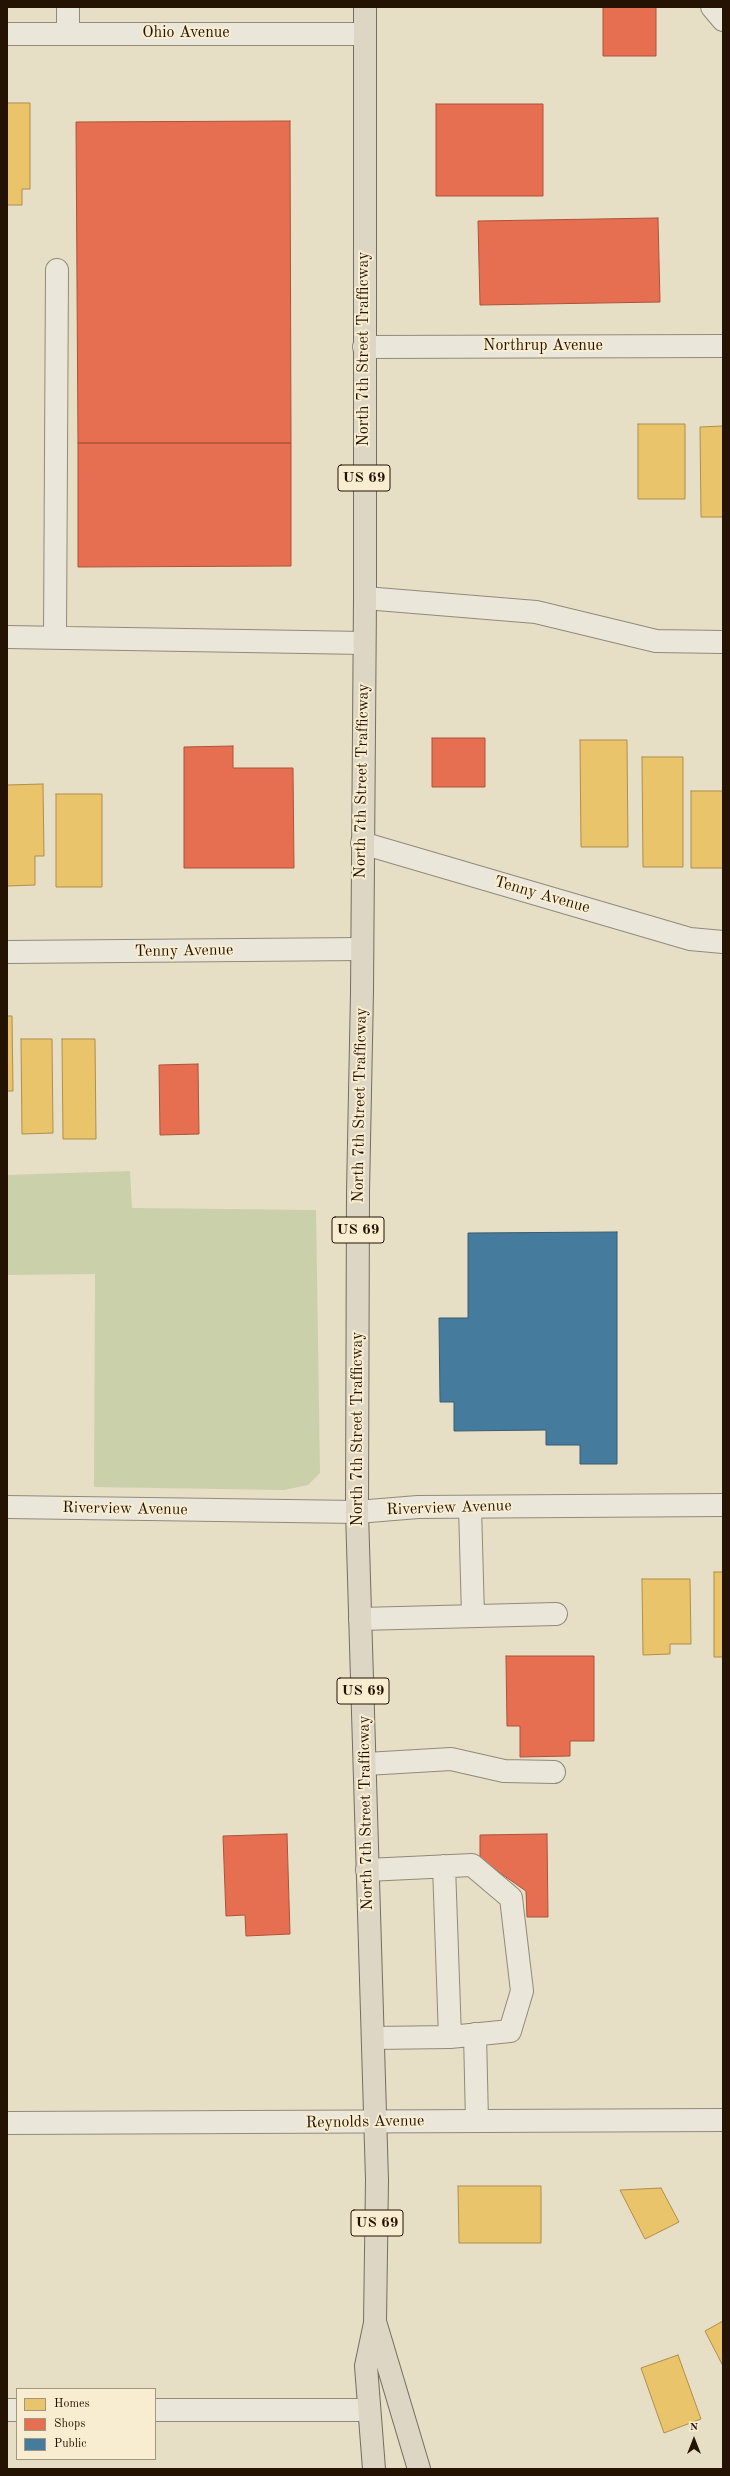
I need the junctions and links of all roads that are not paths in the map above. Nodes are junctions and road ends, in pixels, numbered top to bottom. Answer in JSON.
{"nodes":[{"id":1,"x":68,"y":7,"type":"edge"},
{"id":2,"x":366,"y":7,"type":"edge"},
{"id":3,"x":712,"y":7,"type":"edge"},
{"id":4,"x":723,"y":20,"type":"edge"},
{"id":5,"x":68,"y":33,"type":"junction"},
{"id":6,"x":7,"y":34,"type":"edge"},
{"id":7,"x":365,"y":34,"type":"junction"},
{"id":8,"x":58,"y":270,"type":"dead end"},
{"id":9,"x":723,"y":346,"type":"edge"},
{"id":10,"x":364,"y":347,"type":"junction"},
{"id":11,"x":365,"y":598,"type":"junction"},
{"id":12,"x":7,"y":637,"type":"edge"},
{"id":13,"x":55,"y":637,"type":"junction"},
{"id":14,"x":723,"y":642,"type":"edge"},
{"id":15,"x":364,"y":643,"type":"junction"},
{"id":16,"x":362,"y":843,"type":"junction"},
{"id":17,"x":723,"y":942,"type":"edge"},
{"id":18,"x":361,"y":948,"type":"junction"},
{"id":19,"x":7,"y":952,"type":"edge"},
{"id":20,"x":723,"y":1505,"type":"edge"},
{"id":21,"x":7,"y":1507,"type":"edge"},
{"id":22,"x":470,"y":1507,"type":"junction"},
{"id":23,"x":357,"y":1512,"type":"junction"},
{"id":24,"x":556,"y":1614,"type":"dead end"},
{"id":25,"x":472,"y":1616,"type":"junction"},
{"id":26,"x":360,"y":1619,"type":"junction"},
{"id":27,"x":366,"y":1764,"type":"junction"},
{"id":28,"x":554,"y":1772,"type":"dead end"},
{"id":29,"x":444,"y":1866,"type":"junction"},
{"id":30,"x":367,"y":1870,"type":"junction"},
{"id":31,"x":475,"y":2034,"type":"junction"},
{"id":32,"x":450,"y":2037,"type":"junction"},
{"id":33,"x":373,"y":2038,"type":"junction"},
{"id":34,"x":723,"y":2120,"type":"edge"},
{"id":35,"x":477,"y":2121,"type":"junction"},
{"id":36,"x":376,"y":2122,"type":"junction"},
{"id":37,"x":7,"y":2123,"type":"edge"},
{"id":38,"x":375,"y":2324,"type":"junction"},
{"id":39,"x":156,"y":2410,"type":"edge"},
{"id":40,"x":368,"y":2410,"type":"junction"},
{"id":41,"x":374,"y":2469,"type":"edge"},
{"id":42,"x":419,"y":2469,"type":"edge"}],
"edges":[{"from":1,"to":5,"type":"street"},
{"from":2,"to":7,"type":"main road","name":"North 7th Street Trafficway","number":"US 69"},
{"from":3,"to":4,"type":"street"},
{"from":5,"to":6,"type":"street","name":"Ohio Avenue"},
{"from":5,"to":7,"type":"street","name":"Ohio Avenue"},
{"from":7,"to":10,"type":"main road","name":"North 7th Street Trafficway","number":"US 69"},
{"from":8,"to":13,"type":"street"},
{"from":9,"to":10,"type":"street","name":"Northrup Avenue"},
{"from":10,"to":11,"type":"main road","name":"North 7th Street Trafficway","number":"US 69"},
{"from":11,"to":14,"type":"street"},
{"from":11,"to":15,"type":"main road","name":"North 7th Street Trafficway","number":"US 69"},
{"from":12,"to":13,"type":"street"},
{"from":13,"to":15,"type":"street"},
{"from":15,"to":16,"type":"main road","name":"North 7th Street Trafficway","number":"US 69"},
{"from":16,"to":17,"type":"street","name":"Tenny Avenue"},
{"from":16,"to":18,"type":"main road","name":"North 7th Street Trafficway","number":"US 69"},
{"from":18,"to":19,"type":"street","name":"Tenny Avenue"},
{"from":18,"to":23,"type":"main road","name":"North 7th Street Trafficway","number":"US 69"},
{"from":20,"to":22,"type":"street","name":"Riverview Avenue"},
{"from":21,"to":23,"type":"street","name":"Riverview Avenue"},
{"from":22,"to":23,"type":"street","name":"Riverview Avenue"},
{"from":22,"to":25,"type":"street"},
{"from":23,"to":26,"type":"main road","name":"North 7th Street Trafficway","number":"US 69"},
{"from":24,"to":25,"type":"street"},
{"from":25,"to":26,"type":"street"},
{"from":26,"to":27,"type":"main road","name":"North 7th Street Trafficway","number":"US 69"},
{"from":27,"to":28,"type":"street"},
{"from":27,"to":30,"type":"main road","name":"North 7th Street Trafficway","number":"US 69"},
{"from":29,"to":30,"type":"street"},
{"from":29,"to":31,"type":"street"},
{"from":29,"to":32,"type":"street"},
{"from":30,"to":33,"type":"main road","name":"North 7th Street Trafficway","number":"US 69"},
{"from":31,"to":32,"type":"street"},
{"from":31,"to":35,"type":"street"},
{"from":32,"to":33,"type":"street"},
{"from":33,"to":36,"type":"main road","name":"North 7th Street Trafficway","number":"US 69"},
{"from":34,"to":35,"type":"street","name":"Reynolds Avenue"},
{"from":35,"to":36,"type":"street","name":"Reynolds Avenue"},
{"from":36,"to":37,"type":"street","name":"Reynolds Avenue"},
{"from":36,"to":38,"type":"main road","name":"North 7th Street Trafficway","number":"US 69"},
{"from":38,"to":40,"type":"main road","name":"North 7th Street Trafficway","number":"US 69"},
{"from":38,"to":42,"type":"main road","name":"North 7th Street Trafficway","number":"US 69"},
{"from":39,"to":40,"type":"street"},
{"from":40,"to":41,"type":"main road","name":"North 7th Street Trafficway","number":"US 69"}]}
